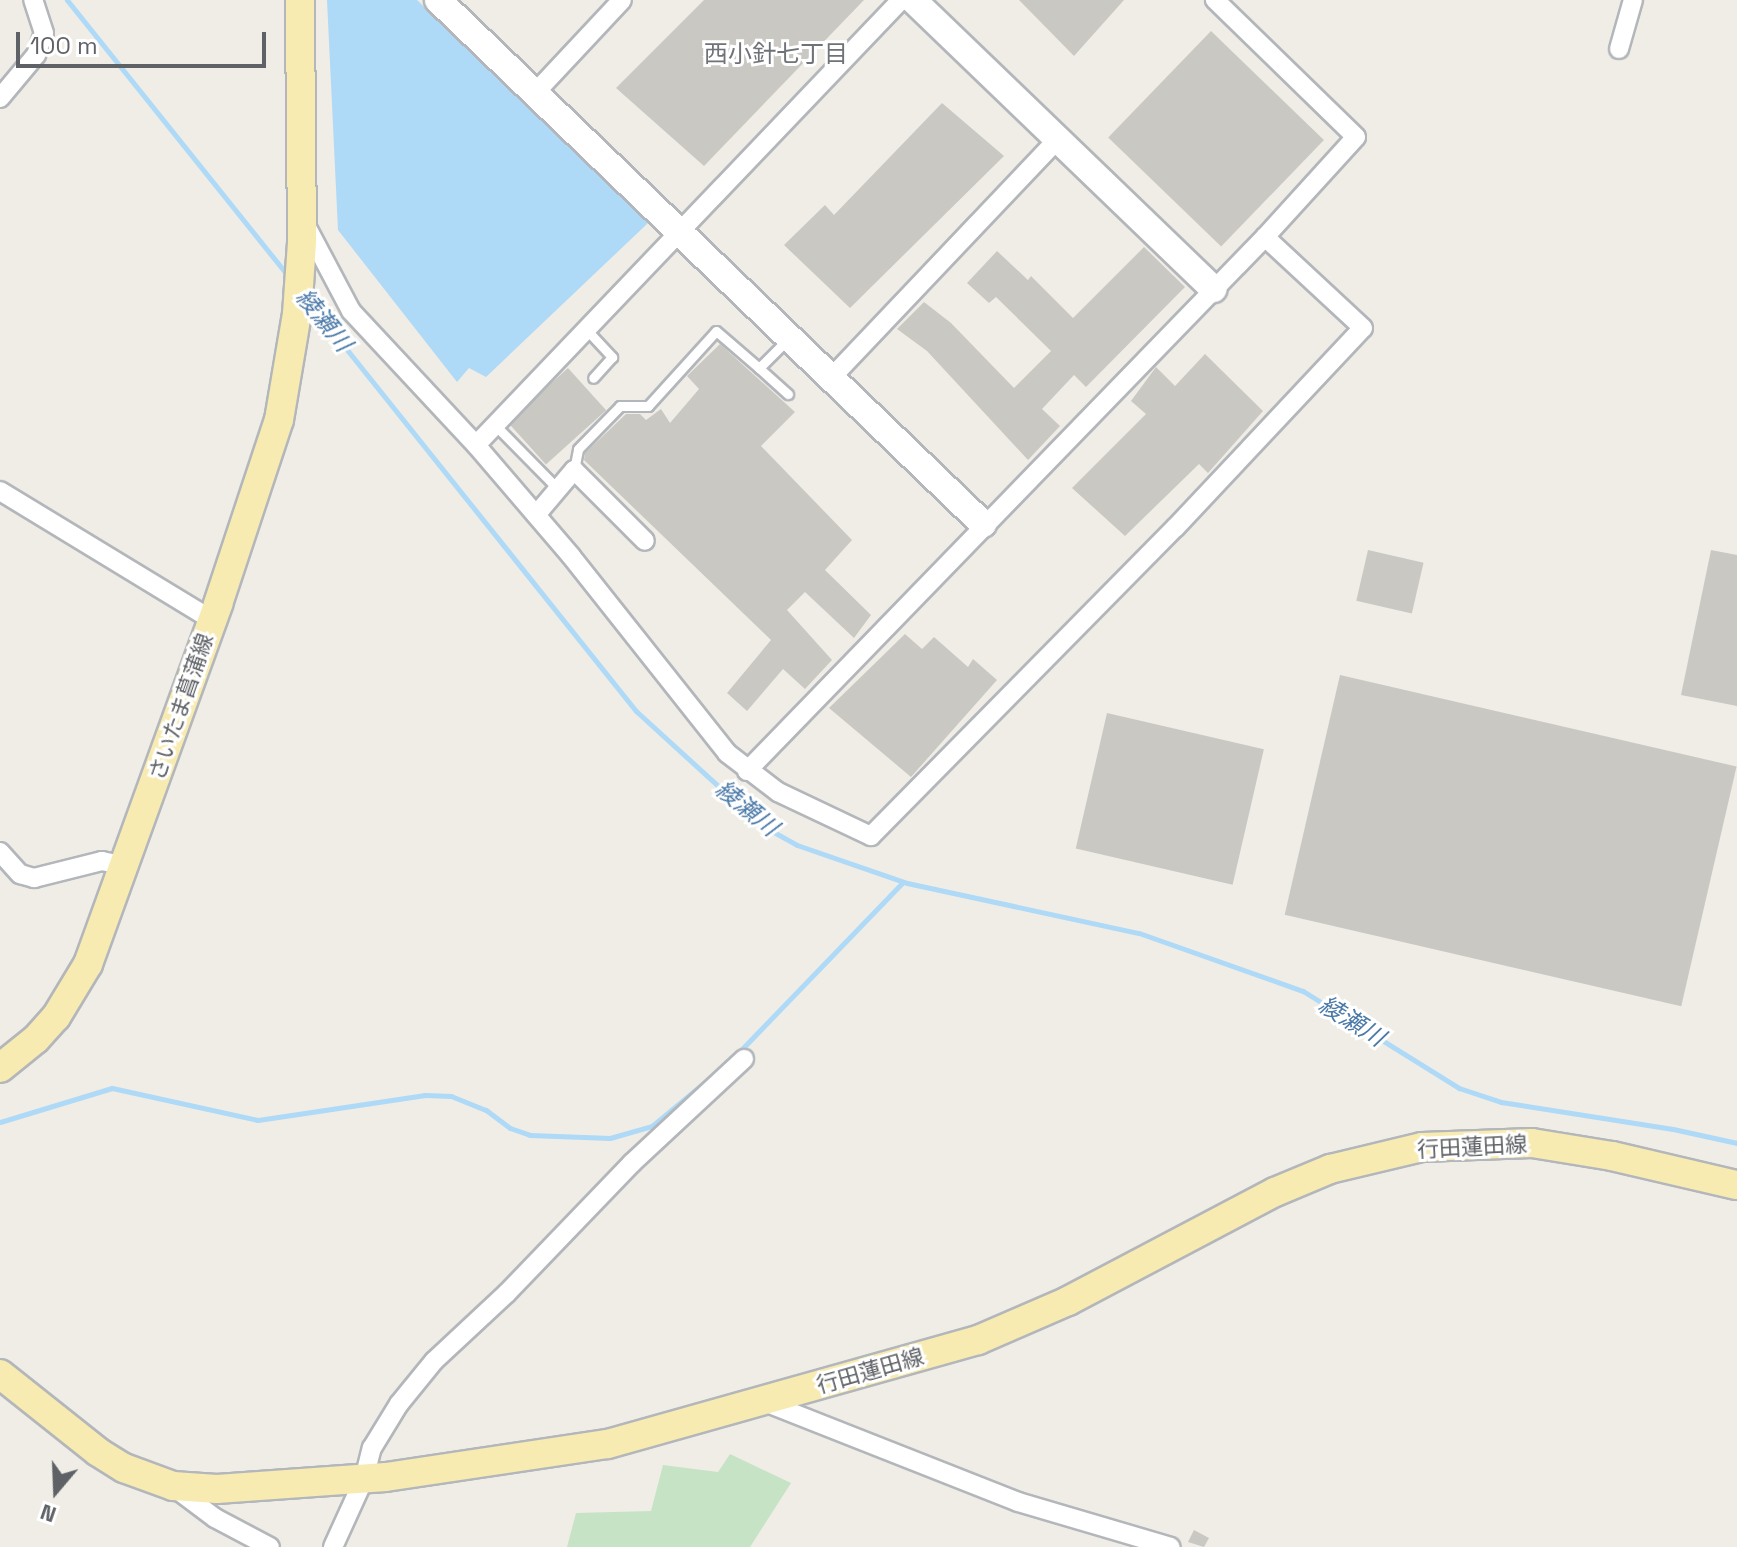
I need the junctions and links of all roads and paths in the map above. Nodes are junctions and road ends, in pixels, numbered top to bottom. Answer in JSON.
{"nodes":[{"id":1,"x":33,"y":0,"type":"edge"},
{"id":2,"x":300,"y":0,"type":"edge"},
{"id":3,"x":438,"y":0,"type":"edge"},
{"id":4,"x":622,"y":0,"type":"edge"},
{"id":5,"x":901,"y":0,"type":"edge"},
{"id":6,"x":913,"y":0,"type":"edge"},
{"id":7,"x":1215,"y":0,"type":"edge"},
{"id":8,"x":1633,"y":0,"type":"edge"},
{"id":9,"x":1619,"y":49,"type":"dead end"},
{"id":10,"x":535,"y":93,"type":"junction"},
{"id":11,"x":0,"y":98,"type":"edge"},
{"id":12,"x":1056,"y":141,"type":"junction"},
{"id":13,"x":302,"y":231,"type":"junction"},
{"id":14,"x":679,"y":231,"type":"junction"},
{"id":15,"x":1265,"y":237,"type":"junction"},
{"id":16,"x":1213,"y":289,"type":"junction"},
{"id":17,"x":585,"y":328,"type":"junction"},
{"id":18,"x":790,"y":337,"type":"junction"},
{"id":19,"x":759,"y":368,"type":"junction"},
{"id":20,"x":832,"y":377,"type":"junction"},
{"id":21,"x":593,"y":378,"type":"dead end"},
{"id":22,"x":788,"y":394,"type":"dead end"},
{"id":23,"x":495,"y":425,"type":"junction"},
{"id":24,"x":476,"y":445,"type":"junction"},
{"id":25,"x":574,"y":470,"type":"junction"},
{"id":26,"x":558,"y":489,"type":"junction"},
{"id":27,"x":0,"y":491,"type":"edge"},
{"id":28,"x":536,"y":515,"type":"junction"},
{"id":29,"x":983,"y":524,"type":"junction"},
{"id":30,"x":645,"y":541,"type":"dead end"},
{"id":31,"x":212,"y":620,"type":"junction"},
{"id":32,"x":747,"y":771,"type":"junction"},
{"id":33,"x":0,"y":852,"type":"edge"},
{"id":34,"x":125,"y":866,"type":"junction"},
{"id":35,"x":744,"y":1059,"type":"dead end"},
{"id":36,"x":0,"y":1068,"type":"edge"},
{"id":37,"x":1737,"y":1185,"type":"edge"},
{"id":38,"x":0,"y":1374,"type":"edge"},
{"id":39,"x":762,"y":1401,"type":"junction"},
{"id":40,"x":364,"y":1479,"type":"junction"},
{"id":41,"x":173,"y":1486,"type":"junction"},
{"id":42,"x":270,"y":1547,"type":"edge"},
{"id":43,"x":333,"y":1547,"type":"edge"},
{"id":44,"x":1171,"y":1547,"type":"edge"}],
"edges":[{"from":1,"to":11,"type":"street"},
{"from":2,"to":13,"type":"main road"},
{"from":3,"to":10,"type":"street"},
{"from":4,"to":10,"type":"street"},
{"from":5,"to":14,"type":"street"},
{"from":6,"to":12,"type":"street"},
{"from":7,"to":15,"type":"street"},
{"from":8,"to":9,"type":"street"},
{"from":10,"to":14,"type":"street"},
{"from":12,"to":16,"type":"street"},
{"from":12,"to":20,"type":"street"},
{"from":13,"to":24,"type":"street"},
{"from":13,"to":31,"type":"main road","name":"さいたま菖蒲線"},
{"from":14,"to":17,"type":"street"},
{"from":14,"to":18,"type":"street"},
{"from":15,"to":16,"type":"street"},
{"from":15,"to":32,"type":"street"},
{"from":16,"to":29,"type":"street"},
{"from":17,"to":21,"type":"lane"},
{"from":17,"to":23,"type":"street"},
{"from":18,"to":19,"type":"lane"},
{"from":18,"to":20,"type":"street"},
{"from":19,"to":22,"type":"lane"},
{"from":19,"to":25,"type":"lane"},
{"from":20,"to":29,"type":"street"},
{"from":23,"to":24,"type":"street"},
{"from":23,"to":26,"type":"lane"},
{"from":24,"to":28,"type":"street"},
{"from":25,"to":26,"type":"street"},
{"from":25,"to":30,"type":"street"},
{"from":26,"to":28,"type":"street"},
{"from":27,"to":31,"type":"street"},
{"from":28,"to":32,"type":"street"},
{"from":29,"to":32,"type":"street"},
{"from":31,"to":34,"type":"main road","name":"さいたま菖蒲線"},
{"from":33,"to":34,"type":"street"},
{"from":34,"to":36,"type":"main road","name":"さいたま菖蒲線"},
{"from":35,"to":40,"type":"street"},
{"from":37,"to":39,"type":"main road","name":"行田蓮田線"},
{"from":38,"to":41,"type":"main road","name":"行田蓮田線"},
{"from":39,"to":40,"type":"main road","name":"行田蓮田線"},
{"from":39,"to":44,"type":"street"},
{"from":40,"to":41,"type":"main road","name":"行田蓮田線"},
{"from":40,"to":43,"type":"street"},
{"from":41,"to":42,"type":"street"}]}
